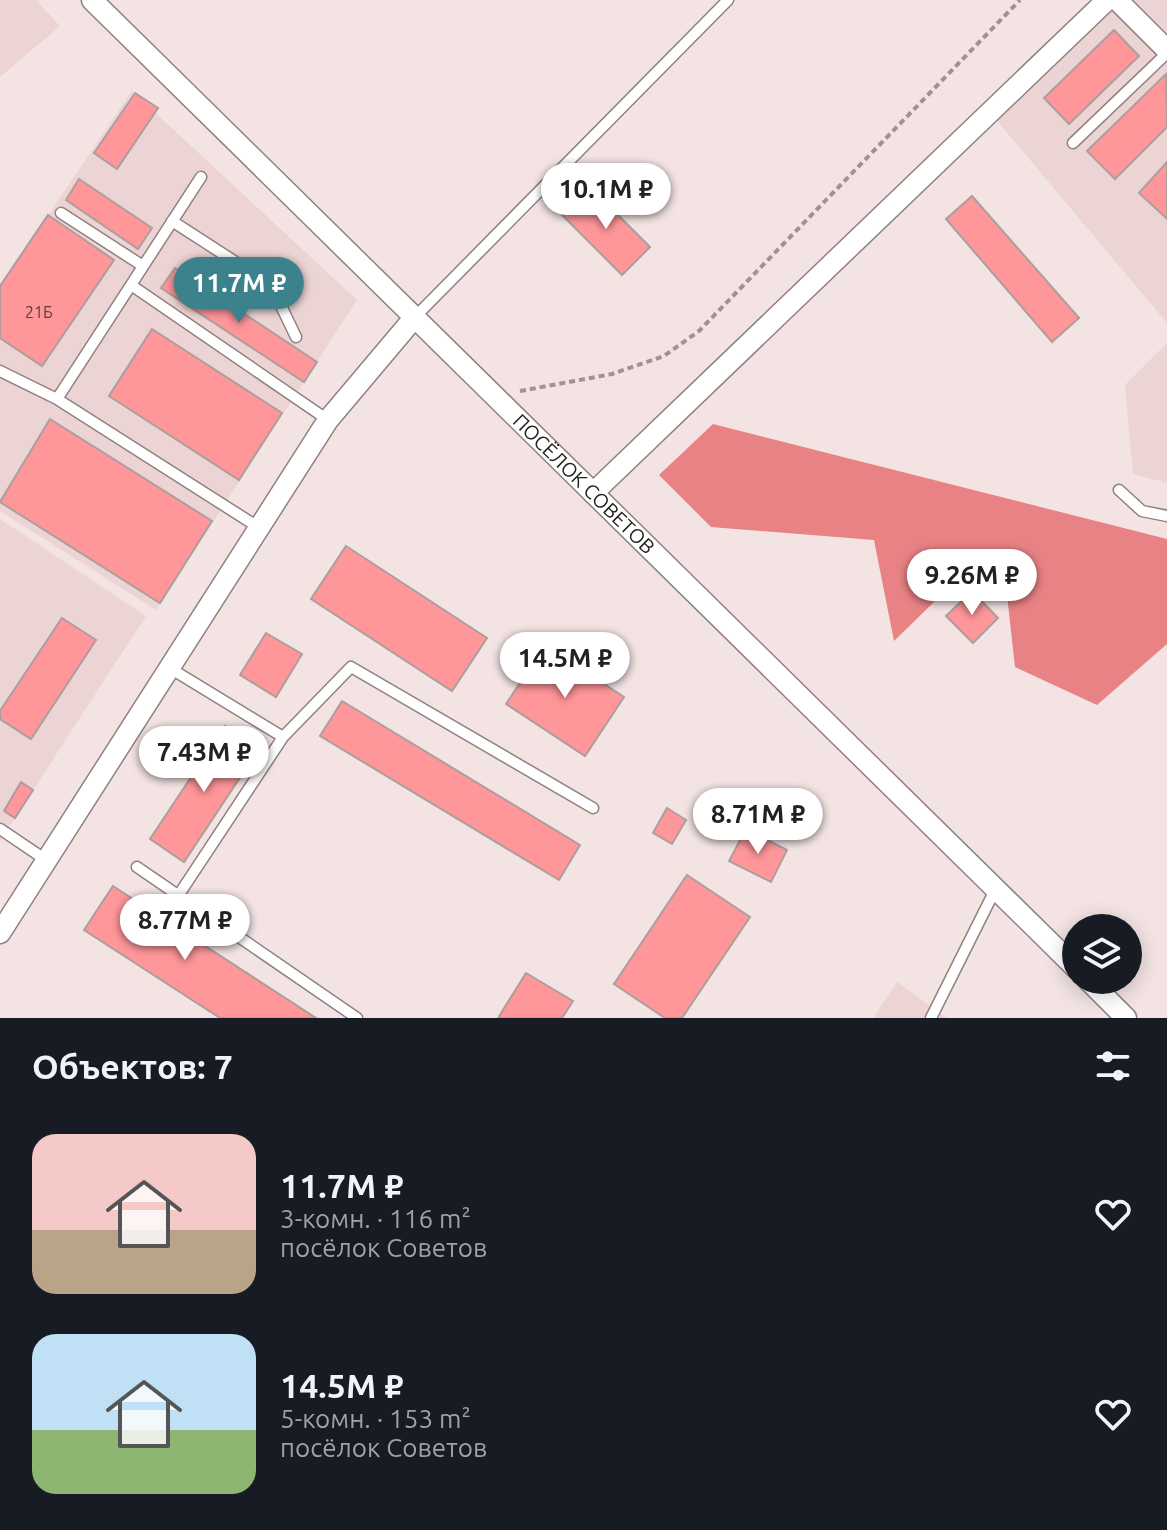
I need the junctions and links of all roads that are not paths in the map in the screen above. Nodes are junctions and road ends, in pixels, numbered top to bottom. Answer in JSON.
{"nodes":[{"id":1,"x":92,"y":0,"type":"edge"},
{"id":2,"x":728,"y":0,"type":"edge"},
{"id":3,"x":1107,"y":0,"type":"edge"},
{"id":4,"x":1117,"y":0,"type":"edge"},
{"id":5,"x":1167,"y":52,"type":"edge"},
{"id":6,"x":1073,"y":143,"type":"dead end"},
{"id":7,"x":201,"y":177,"type":"dead end"},
{"id":8,"x":61,"y":213,"type":"dead end"},
{"id":9,"x":172,"y":221,"type":"junction"},
{"id":10,"x":143,"y":266,"type":"junction"},
{"id":11,"x":131,"y":285,"type":"junction"},
{"id":12,"x":414,"y":318,"type":"junction"},
{"id":13,"x":296,"y":337,"type":"dead end"},
{"id":14,"x":0,"y":371,"type":"edge"},
{"id":15,"x":57,"y":399,"type":"junction"},
{"id":16,"x":328,"y":420,"type":"junction"},
{"id":17,"x":1119,"y":490,"type":"dead end"},
{"id":18,"x":593,"y":493,"type":"junction"},
{"id":19,"x":1167,"y":516,"type":"edge"},
{"id":20,"x":258,"y":527,"type":"junction"},
{"id":21,"x":168,"y":667,"type":"junction"},
{"id":22,"x":283,"y":737,"type":"junction"},
{"id":23,"x":593,"y":808,"type":"dead end"},
{"id":24,"x":0,"y":829,"type":"edge"},
{"id":25,"x":46,"y":860,"type":"junction"},
{"id":26,"x":137,"y":867,"type":"dead end"},
{"id":27,"x":996,"y":888,"type":"junction"},
{"id":28,"x":178,"y":896,"type":"junction"},
{"id":29,"x":0,"y":933,"type":"edge"},
{"id":30,"x":1062,"y":954,"type":"edge"},
{"id":31,"x":1102,"y":994,"type":"edge"},
{"id":32,"x":357,"y":1018,"type":"edge"},
{"id":33,"x":931,"y":1018,"type":"edge"},
{"id":34,"x":1126,"y":1018,"type":"edge"}],
"edges":[{"from":1,"to":12,"type":"street","name":"ПОСЁЛОК СОВЕТОВ"},
{"from":2,"to":12,"type":"lane"},
{"from":3,"to":18,"type":"street"},
{"from":4,"to":5,"type":"street"},
{"from":5,"to":6,"type":"lane"},
{"from":7,"to":9,"type":"lane"},
{"from":8,"to":10,"type":"lane"},
{"from":9,"to":10,"type":"lane"},
{"from":9,"to":13,"type":"lane"},
{"from":10,"to":11,"type":"lane"},
{"from":11,"to":15,"type":"lane"},
{"from":11,"to":16,"type":"lane"},
{"from":12,"to":16,"type":"street"},
{"from":12,"to":18,"type":"street","name":"ПОСЁЛОК СОВЕТОВ"},
{"from":14,"to":15,"type":"lane"},
{"from":15,"to":20,"type":"lane"},
{"from":16,"to":20,"type":"street"},
{"from":17,"to":19,"type":"lane"},
{"from":18,"to":27,"type":"street","name":"ПОСЁЛОК СОВЕТОВ"},
{"from":20,"to":21,"type":"street"},
{"from":21,"to":22,"type":"lane"},
{"from":21,"to":25,"type":"street"},
{"from":22,"to":23,"type":"lane"},
{"from":22,"to":28,"type":"lane"},
{"from":24,"to":25,"type":"lane"},
{"from":25,"to":29,"type":"street"},
{"from":26,"to":28,"type":"lane"},
{"from":27,"to":30,"type":"street","name":"ПОСЁЛОК СОВЕТОВ"},
{"from":27,"to":33,"type":"lane"},
{"from":28,"to":32,"type":"lane"},
{"from":31,"to":34,"type":"street"}]}
